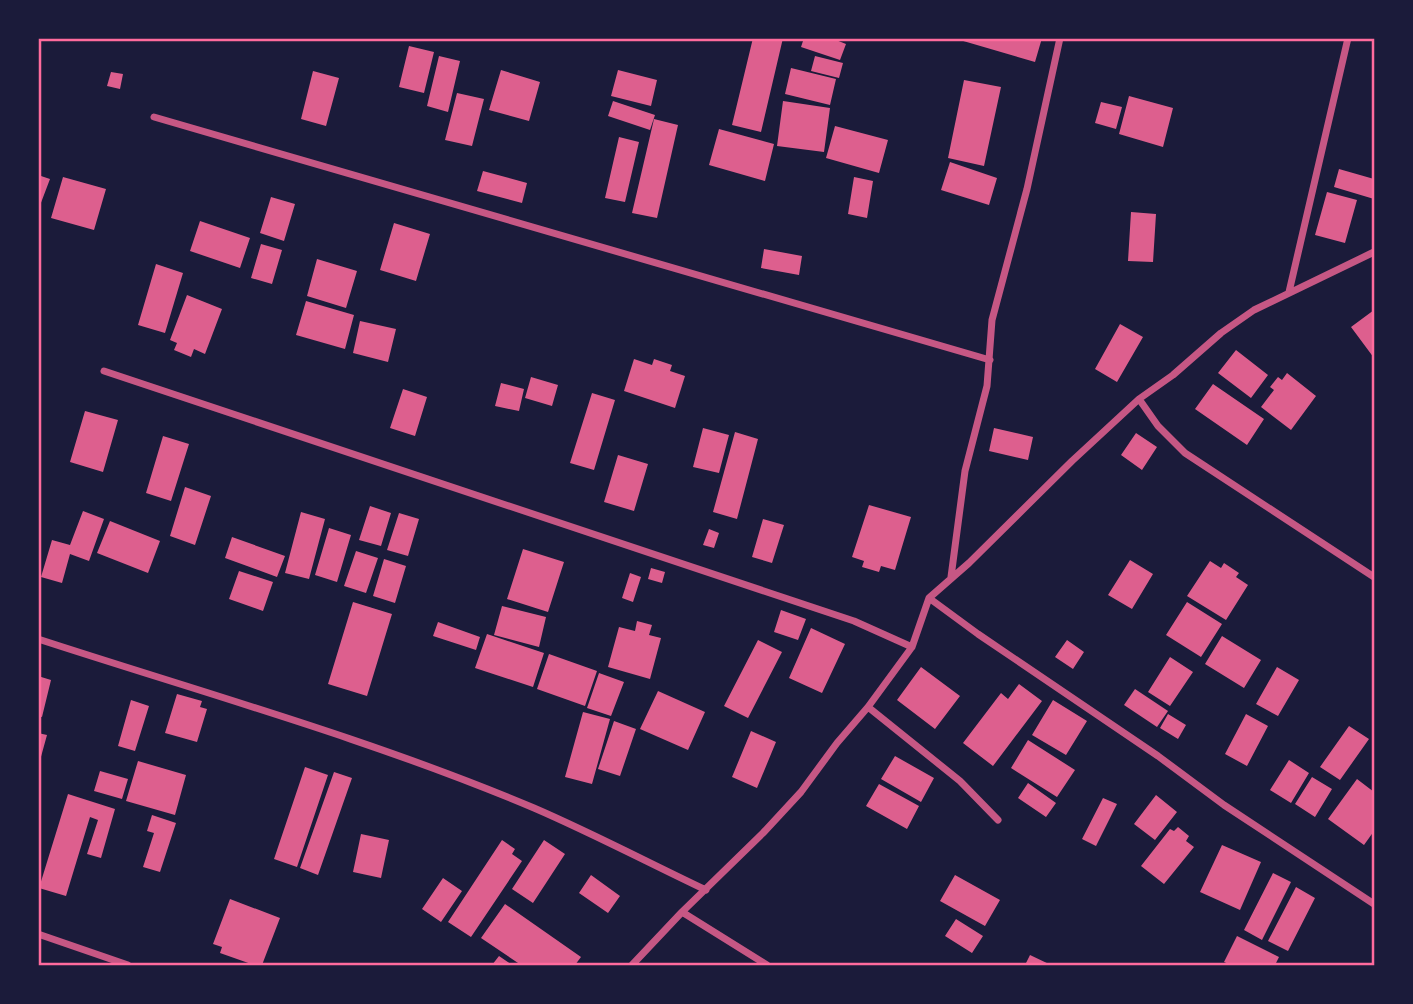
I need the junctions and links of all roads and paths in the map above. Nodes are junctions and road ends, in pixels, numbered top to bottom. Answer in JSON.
{"nodes":[{"id":1,"x":1060,"y":38,"type":"edge"},
{"id":2,"x":1348,"y":38,"type":"edge"},
{"id":3,"x":154,"y":117,"type":"dead end"},
{"id":4,"x":1374,"y":253,"type":"edge"},
{"id":5,"x":1289,"y":292,"type":"junction"},
{"id":6,"x":990,"y":360,"type":"junction"},
{"id":7,"x":104,"y":372,"type":"dead end"},
{"id":8,"x":1139,"y":400,"type":"junction"},
{"id":9,"x":950,"y":577,"type":"junction"},
{"id":10,"x":1374,"y":577,"type":"edge"},
{"id":11,"x":929,"y":598,"type":"junction"},
{"id":12,"x":38,"y":639,"type":"edge"},
{"id":13,"x":912,"y":647,"type":"junction"},
{"id":14,"x":868,"y":707,"type":"junction"},
{"id":15,"x":998,"y":820,"type":"dead end"},
{"id":16,"x":706,"y":890,"type":"junction"},
{"id":17,"x":1374,"y":904,"type":"edge"},
{"id":18,"x":682,"y":912,"type":"junction"},
{"id":19,"x":38,"y":934,"type":"edge"},
{"id":20,"x":128,"y":965,"type":"edge"},
{"id":21,"x":632,"y":965,"type":"edge"},
{"id":22,"x":767,"y":965,"type":"edge"}],
"edges":[{"from":1,"to":6,"type":"street"},
{"from":2,"to":5,"type":"street"},
{"from":3,"to":6,"type":"street"},
{"from":4,"to":5,"type":"street"},
{"from":5,"to":8,"type":"street"},
{"from":6,"to":9,"type":"street"},
{"from":7,"to":13,"type":"street"},
{"from":8,"to":9,"type":"street"},
{"from":8,"to":10,"type":"street"},
{"from":9,"to":11,"type":"street"},
{"from":11,"to":13,"type":"street"},
{"from":11,"to":17,"type":"street"},
{"from":12,"to":16,"type":"street"},
{"from":13,"to":14,"type":"street"},
{"from":14,"to":15,"type":"street"},
{"from":14,"to":16,"type":"street"},
{"from":16,"to":18,"type":"street"},
{"from":18,"to":21,"type":"street"},
{"from":18,"to":22,"type":"street"},
{"from":19,"to":20,"type":"street"}]}
